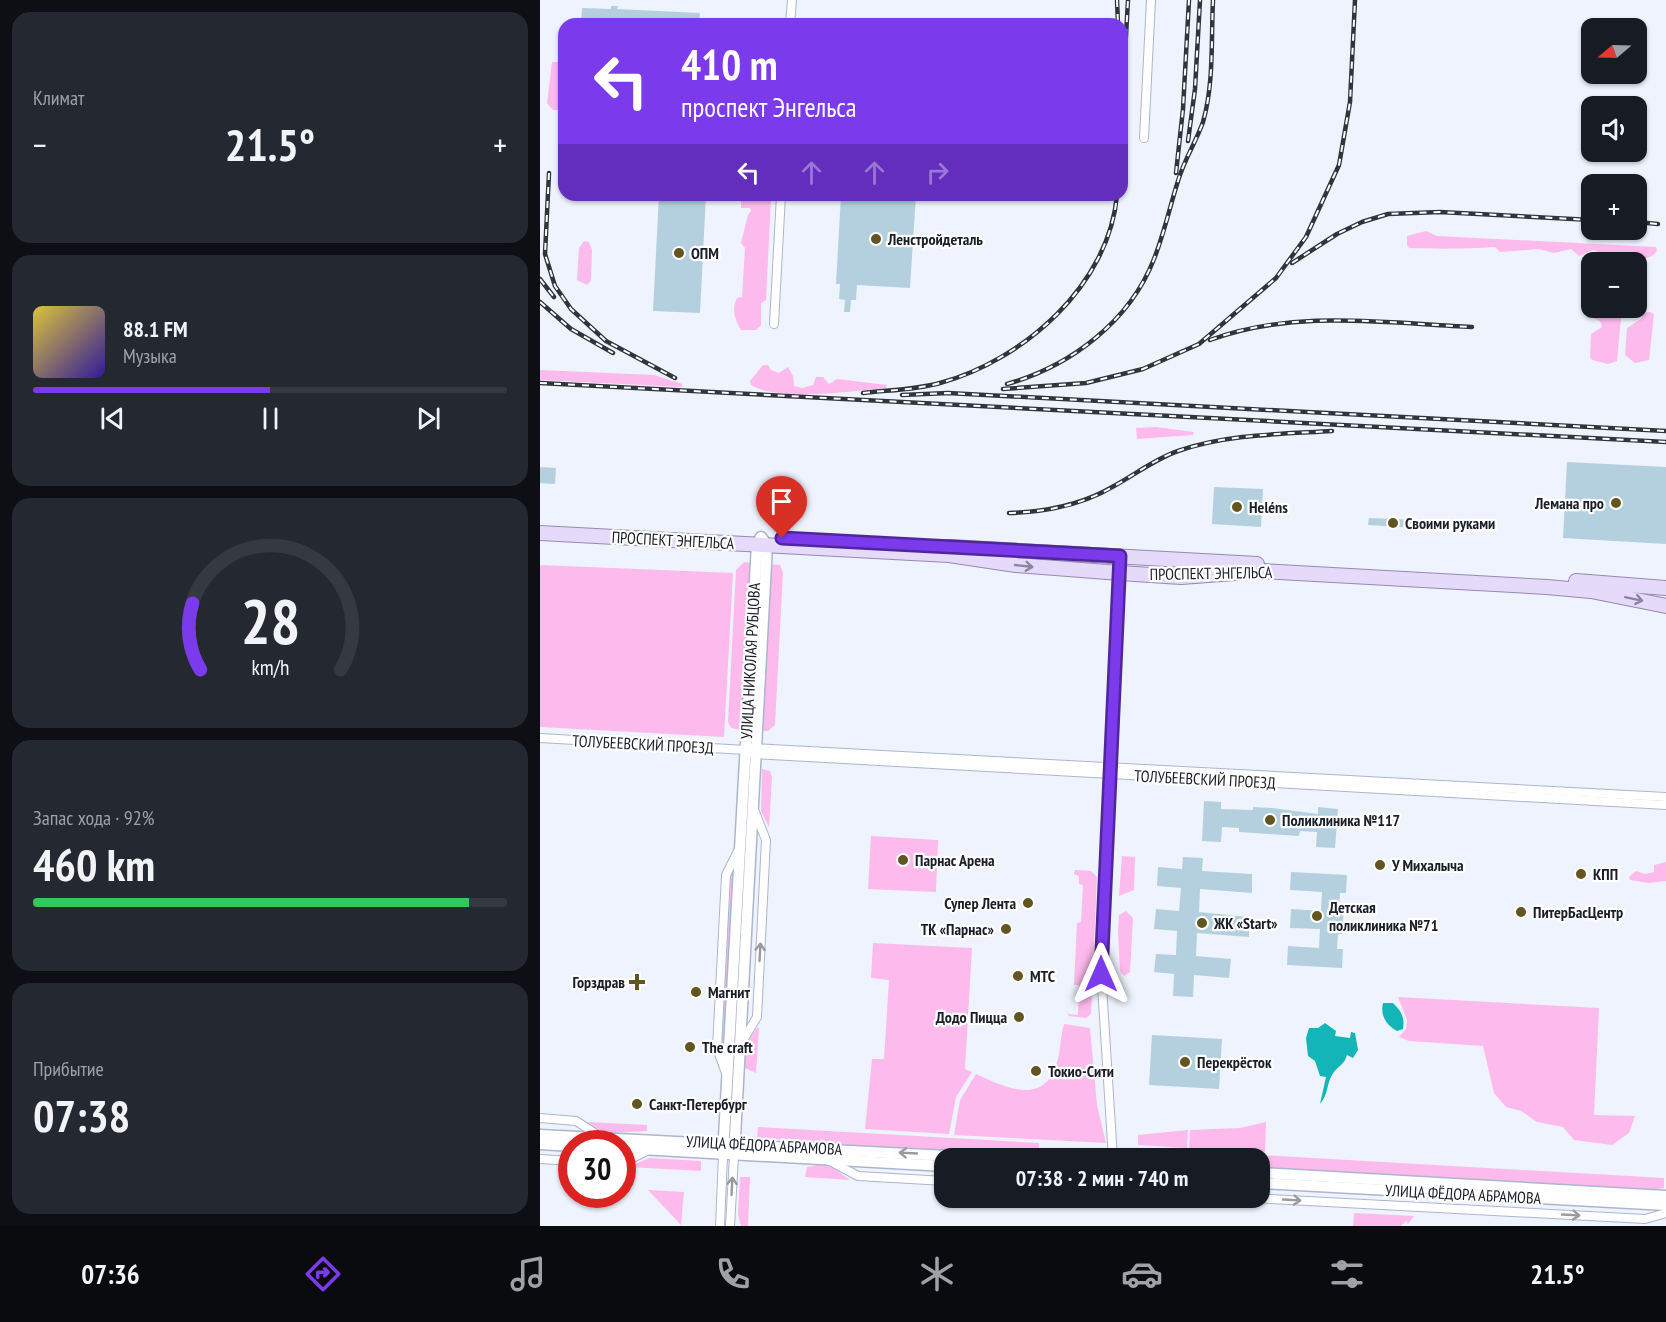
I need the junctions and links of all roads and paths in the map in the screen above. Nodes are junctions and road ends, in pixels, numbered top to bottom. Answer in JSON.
{"nodes":[{"id":1,"x":792,"y":0,"type":"edge"},
{"id":2,"x":1151,"y":0,"type":"edge"},
{"id":3,"x":790,"y":18,"type":"edge"},
{"id":4,"x":1144,"y":138,"type":"dead end"},
{"id":5,"x":781,"y":201,"type":"edge"},
{"id":6,"x":774,"y":324,"type":"dead end"},
{"id":7,"x":540,"y":525,"type":"edge"},
{"id":8,"x":540,"y":532,"type":"edge"},
{"id":9,"x":761,"y":542,"type":"junction"},
{"id":10,"x":1120,"y":556,"type":"junction"},
{"id":11,"x":1120,"y":573,"type":"junction"},
{"id":12,"x":1666,"y":588,"type":"edge"},
{"id":13,"x":1666,"y":606,"type":"edge"},
{"id":14,"x":540,"y":738,"type":"edge"},
{"id":15,"x":752,"y":750,"type":"junction"},
{"id":16,"x":1110,"y":770,"type":"junction"},
{"id":17,"x":1666,"y":797,"type":"edge"},
{"id":18,"x":752,"y":805,"type":"junction"},
{"id":19,"x":1666,"y":805,"type":"edge"},
{"id":20,"x":739,"y":1047,"type":"junction"},
{"id":21,"x":540,"y":1118,"type":"edge"},
{"id":22,"x":590,"y":1130,"type":"edge"},
{"id":23,"x":540,"y":1135,"type":"edge"},
{"id":24,"x":558,"y":1136,"type":"edge"},
{"id":25,"x":636,"y":1139,"type":"edge"},
{"id":26,"x":540,"y":1144,"type":"edge"},
{"id":27,"x":729,"y":1144,"type":"junction"},
{"id":28,"x":558,"y":1145,"type":"edge"},
{"id":29,"x":1112,"y":1148,"type":"edge"},
{"id":30,"x":636,"y":1150,"type":"edge"},
{"id":31,"x":647,"y":1151,"type":"junction"},
{"id":32,"x":934,"y":1155,"type":"edge"},
{"id":33,"x":636,"y":1156,"type":"edge"},
{"id":34,"x":728,"y":1156,"type":"junction"},
{"id":35,"x":540,"y":1159,"type":"edge"},
{"id":36,"x":558,"y":1160,"type":"edge"},
{"id":37,"x":828,"y":1160,"type":"junction"},
{"id":38,"x":934,"y":1165,"type":"edge"},
{"id":39,"x":1270,"y":1174,"type":"edge"},
{"id":40,"x":934,"y":1180,"type":"edge"},
{"id":41,"x":1270,"y":1184,"type":"edge"},
{"id":42,"x":1666,"y":1196,"type":"edge"},
{"id":43,"x":1270,"y":1199,"type":"edge"},
{"id":44,"x":1666,"y":1205,"type":"edge"},
{"id":45,"x":1666,"y":1213,"type":"edge"},
{"id":46,"x":730,"y":1215,"type":"junction"},
{"id":47,"x":720,"y":1226,"type":"edge"},
{"id":48,"x":730,"y":1226,"type":"edge"},
{"id":49,"x":736,"y":1226,"type":"edge"}],
"edges":[{"from":1,"to":3,"type":"street"},
{"from":2,"to":4,"type":"street"},
{"from":5,"to":6,"type":"street"},
{"from":7,"to":9,"type":"main road","name":"ПРОСПЕКТ ЭНГЕЛЬСА"},
{"from":8,"to":9,"type":"main road","name":"ПРОСПЕКТ ЭНГЕЛЬСА"},
{"from":9,"to":10,"type":"main road","name":"ПРОСПЕКТ ЭНГЕЛЬСА"},
{"from":9,"to":11,"type":"main road","name":"ПРОСПЕКТ ЭНГЕЛЬСА","one_way":true},
{"from":9,"to":15,"type":"street","name":"УЛИЦА НИКОЛАЯ РУБЦОВА"},
{"from":10,"to":11,"type":"street"},
{"from":10,"to":12,"type":"main road","name":"ПРОСПЕКТ ЭНГЕЛЬСА"},
{"from":11,"to":13,"type":"main road","name":"ПРОСПЕКТ ЭНГЕЛЬСА","one_way":true},
{"from":11,"to":16,"type":"street"},
{"from":14,"to":15,"type":"street","name":"ТОЛУБЕЕВСКИЙ ПРОЕЗД"},
{"from":15,"to":16,"type":"street","name":"ТОЛУБЕЕВСКИЙ ПРОЕЗД"},
{"from":15,"to":18,"type":"street","name":"УЛИЦА НИКОЛАЯ РУБЦОВА"},
{"from":15,"to":27,"type":"street","name":"УЛИЦА НИКОЛАЯ РУБЦОВА"},
{"from":16,"to":17,"type":"street","name":"ТОЛУБЕЕВСКИЙ ПРОЕЗД"},
{"from":16,"to":19,"type":"street","name":"ТОЛУБЕЕВСКИЙ ПРОЕЗД"},
{"from":16,"to":29,"type":"street"},
{"from":18,"to":20,"type":"street","name":"УЛИЦА НИКОЛАЯ РУБЦОВА"},
{"from":20,"to":18,"type":"street","one_way":true},
{"from":20,"to":27,"type":"street","name":"УЛИЦА НИКОЛАЯ РУБЦОВА"},
{"from":21,"to":22,"type":"street"},
{"from":23,"to":24,"type":"street","name":"УЛИЦА ФЁДОРА АБРАМОВА"},
{"from":25,"to":27,"type":"street","name":"УЛИЦА ФЁДОРА АБРАМОВА"},
{"from":26,"to":28,"type":"street"},
{"from":32,"to":27,"type":"street","name":"УЛИЦА ФЁДОРА АБРАМОВА","one_way":true},
{"from":27,"to":34,"type":"street","name":"УЛИЦА НИКОЛАЯ РУБЦОВА"},
{"from":30,"to":31,"type":"street","name":"УЛИЦА ФЁДОРА АБРАМОВА"},
{"from":31,"to":33,"type":"street"},
{"from":31,"to":34,"type":"street","name":"УЛИЦА ФЁДОРА АБРАМОВА"},
{"from":34,"to":37,"type":"street","name":"УЛИЦА ФЁДОРА АБРАМОВА"},
{"from":46,"to":34,"type":"street","name":"УЛИЦА НИКОЛАЯ РУБЦОВА","one_way":true},
{"from":34,"to":47,"type":"street","name":"УЛИЦА НИКОЛАЯ РУБЦОВА"},
{"from":35,"to":36,"type":"street"},
{"from":37,"to":38,"type":"street","name":"УЛИЦА ФЁДОРА АБРАМОВА"},
{"from":37,"to":40,"type":"street"},
{"from":39,"to":42,"type":"street","name":"УЛИЦА ФЁДОРА АБРАМОВА"},
{"from":41,"to":44,"type":"street","name":"УЛИЦА ФЁДОРА АБРАМОВА"},
{"from":43,"to":45,"type":"street","one_way":true},
{"from":46,"to":48,"type":"street","name":"УЛИЦА НИКОЛАЯ РУБЦОВА"},
{"from":46,"to":49,"type":"street"}]}
